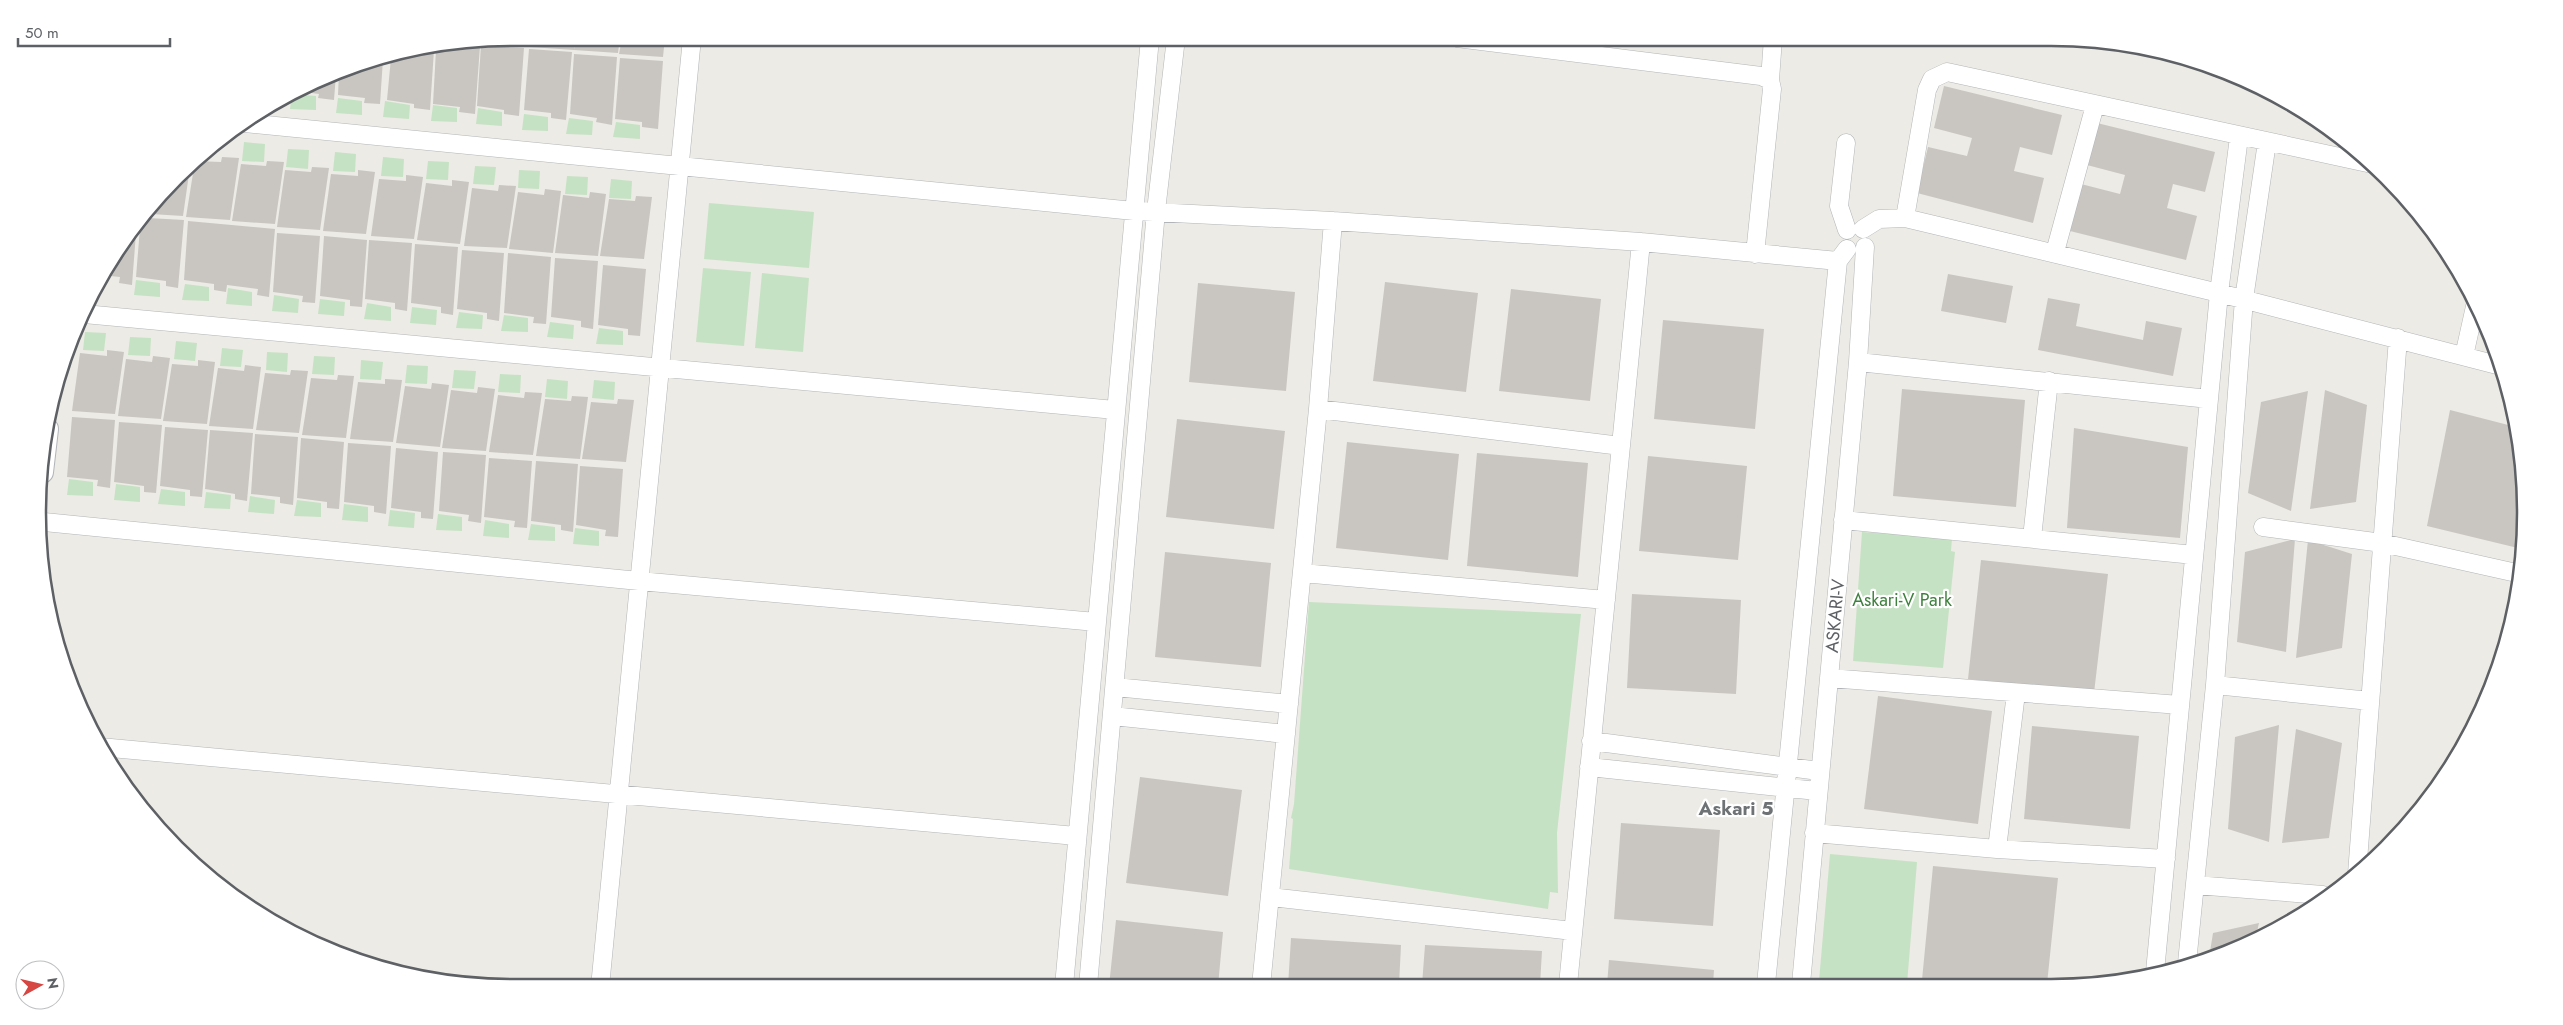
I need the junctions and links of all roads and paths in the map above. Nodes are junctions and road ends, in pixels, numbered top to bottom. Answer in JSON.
{"nodes":[{"id":1,"x":691,"y":46,"type":"edge"},
{"id":2,"x":1149,"y":46,"type":"edge"},
{"id":3,"x":1175,"y":46,"type":"edge"},
{"id":4,"x":1521,"y":46,"type":"edge"},
{"id":5,"x":1772,"y":46,"type":"edge"},
{"id":6,"x":1770,"y":80,"type":"junction"},
{"id":7,"x":2095,"y":105,"type":"junction"},
{"id":8,"x":255,"y":124,"type":"edge"},
{"id":9,"x":2239,"y":137,"type":"junction"},
{"id":10,"x":2267,"y":142,"type":"junction"},
{"id":11,"x":1846,"y":143,"type":"dead end"},
{"id":12,"x":2356,"y":161,"type":"edge"},
{"id":13,"x":681,"y":166,"type":"junction"},
{"id":14,"x":1134,"y":211,"type":"junction"},
{"id":15,"x":1156,"y":211,"type":"junction"},
{"id":16,"x":1906,"y":218,"type":"junction"},
{"id":17,"x":1333,"y":221,"type":"junction"},
{"id":18,"x":1855,"y":230,"type":"junction"},
{"id":19,"x":1641,"y":242,"type":"junction"},
{"id":20,"x":1865,"y":247,"type":"junction"},
{"id":21,"x":2055,"y":252,"type":"junction"},
{"id":22,"x":1755,"y":254,"type":"junction"},
{"id":23,"x":1842,"y":255,"type":"junction"},
{"id":24,"x":2219,"y":293,"type":"junction"},
{"id":25,"x":2244,"y":299,"type":"junction"},
{"id":26,"x":90,"y":315,"type":"edge"},
{"id":27,"x":2473,"y":315,"type":"edge"},
{"id":28,"x":2398,"y":338,"type":"junction"},
{"id":29,"x":2464,"y":356,"type":"junction"},
{"id":30,"x":1858,"y":362,"type":"junction"},
{"id":31,"x":2492,"y":364,"type":"edge"},
{"id":32,"x":660,"y":368,"type":"junction"},
{"id":33,"x":2049,"y":381,"type":"junction"},
{"id":34,"x":2209,"y":399,"type":"junction"},
{"id":35,"x":1318,"y":409,"type":"junction"},
{"id":36,"x":1116,"y":410,"type":"junction"},
{"id":37,"x":1621,"y":446,"type":"junction"},
{"id":38,"x":1844,"y":520,"type":"junction"},
{"id":39,"x":46,"y":522,"type":"edge"},
{"id":40,"x":2263,"y":527,"type":"dead end"},
{"id":41,"x":2032,"y":538,"type":"junction"},
{"id":42,"x":2382,"y":543,"type":"junction"},
{"id":43,"x":2194,"y":555,"type":"junction"},
{"id":44,"x":2513,"y":572,"type":"edge"},
{"id":45,"x":1302,"y":573,"type":"junction"},
{"id":46,"x":639,"y":581,"type":"junction"},
{"id":47,"x":1606,"y":600,"type":"junction"},
{"id":48,"x":1096,"y":622,"type":"junction"},
{"id":49,"x":1829,"y":678,"type":"junction"},
{"id":50,"x":2215,"y":685,"type":"junction"},
{"id":51,"x":2016,"y":693,"type":"junction"},
{"id":52,"x":1088,"y":700,"type":"junction"},
{"id":53,"x":2370,"y":701,"type":"junction"},
{"id":54,"x":1114,"y":702,"type":"junction"},
{"id":55,"x":1289,"y":704,"type":"junction"},
{"id":56,"x":2180,"y":706,"type":"junction"},
{"id":57,"x":1286,"y":734,"type":"junction"},
{"id":58,"x":1591,"y":741,"type":"junction"},
{"id":59,"x":110,"y":748,"type":"edge"},
{"id":60,"x":1589,"y":767,"type":"junction"},
{"id":61,"x":1788,"y":768,"type":"junction"},
{"id":62,"x":1819,"y":771,"type":"junction"},
{"id":63,"x":1787,"y":789,"type":"junction"},
{"id":64,"x":1817,"y":791,"type":"junction"},
{"id":65,"x":618,"y":794,"type":"junction"},
{"id":66,"x":1814,"y":834,"type":"junction"},
{"id":67,"x":1076,"y":836,"type":"junction"},
{"id":68,"x":1997,"y":849,"type":"junction"},
{"id":69,"x":2166,"y":859,"type":"junction"},
{"id":70,"x":2358,"y":863,"type":"edge"},
{"id":71,"x":2194,"y":886,"type":"junction"},
{"id":72,"x":2317,"y":895,"type":"edge"},
{"id":73,"x":1270,"y":897,"type":"junction"},
{"id":74,"x":1573,"y":931,"type":"junction"},
{"id":75,"x":2187,"y":958,"type":"edge"},
{"id":76,"x":2156,"y":967,"type":"edge"},
{"id":77,"x":601,"y":979,"type":"edge"},
{"id":78,"x":1065,"y":979,"type":"edge"},
{"id":79,"x":1089,"y":979,"type":"edge"},
{"id":80,"x":1262,"y":979,"type":"edge"},
{"id":81,"x":1569,"y":979,"type":"edge"},
{"id":82,"x":1767,"y":979,"type":"edge"},
{"id":83,"x":1801,"y":979,"type":"edge"}],
"edges":[{"from":1,"to":13,"type":"street"},
{"from":2,"to":14,"type":"street"},
{"from":3,"to":15,"type":"street"},
{"from":4,"to":6,"type":"street"},
{"from":5,"to":6,"type":"street"},
{"from":6,"to":22,"type":"street"},
{"from":7,"to":9,"type":"street"},
{"from":7,"to":16,"type":"street"},
{"from":7,"to":21,"type":"street"},
{"from":8,"to":13,"type":"street"},
{"from":9,"to":10,"type":"street"},
{"from":9,"to":24,"type":"street"},
{"from":10,"to":12,"type":"street"},
{"from":10,"to":25,"type":"street"},
{"from":11,"to":18,"type":"street"},
{"from":13,"to":14,"type":"street"},
{"from":13,"to":32,"type":"street"},
{"from":14,"to":15,"type":"street"},
{"from":14,"to":36,"type":"street"},
{"from":15,"to":17,"type":"street"},
{"from":15,"to":54,"type":"street"},
{"from":16,"to":18,"type":"street"},
{"from":16,"to":21,"type":"street"},
{"from":17,"to":19,"type":"street"},
{"from":17,"to":35,"type":"street"},
{"from":18,"to":20,"type":"street","name":"ASKARI-V"},
{"from":18,"to":23,"type":"street","name":"ASKARI-V"},
{"from":19,"to":22,"type":"street"},
{"from":19,"to":37,"type":"street"},
{"from":20,"to":23,"type":"street"},
{"from":20,"to":30,"type":"street","name":"ASKARI-V"},
{"from":21,"to":24,"type":"street"},
{"from":22,"to":23,"type":"street"},
{"from":23,"to":61,"type":"street","name":"ASKARI-V"},
{"from":24,"to":25,"type":"street"},
{"from":24,"to":34,"type":"street"},
{"from":25,"to":28,"type":"street"},
{"from":25,"to":50,"type":"street"},
{"from":26,"to":32,"type":"street"},
{"from":27,"to":29,"type":"street"},
{"from":28,"to":29,"type":"street"},
{"from":28,"to":42,"type":"street"},
{"from":29,"to":31,"type":"street"},
{"from":30,"to":33,"type":"street"},
{"from":30,"to":38,"type":"street","name":"ASKARI-V"},
{"from":32,"to":36,"type":"street"},
{"from":32,"to":46,"type":"street"},
{"from":33,"to":34,"type":"street"},
{"from":33,"to":41,"type":"street"},
{"from":34,"to":43,"type":"street"},
{"from":35,"to":37,"type":"street"},
{"from":35,"to":45,"type":"street"},
{"from":36,"to":48,"type":"street"},
{"from":37,"to":47,"type":"street"},
{"from":38,"to":41,"type":"street"},
{"from":38,"to":49,"type":"street","name":"ASKARI-V"},
{"from":39,"to":46,"type":"street"},
{"from":40,"to":42,"type":"street"},
{"from":41,"to":43,"type":"street"},
{"from":42,"to":44,"type":"street"},
{"from":42,"to":53,"type":"street"},
{"from":43,"to":56,"type":"street"},
{"from":45,"to":47,"type":"street"},
{"from":45,"to":55,"type":"street"},
{"from":46,"to":48,"type":"street"},
{"from":46,"to":65,"type":"street"},
{"from":47,"to":58,"type":"street"},
{"from":48,"to":52,"type":"street"},
{"from":49,"to":51,"type":"street"},
{"from":49,"to":62,"type":"street","name":"ASKARI-V"},
{"from":50,"to":53,"type":"street"},
{"from":50,"to":71,"type":"street"},
{"from":51,"to":56,"type":"street"},
{"from":51,"to":68,"type":"street"},
{"from":52,"to":54,"type":"street"},
{"from":52,"to":67,"type":"street"},
{"from":53,"to":70,"type":"street"},
{"from":54,"to":55,"type":"street"},
{"from":54,"to":57,"type":"street"},
{"from":54,"to":79,"type":"street"},
{"from":55,"to":57,"type":"street"},
{"from":56,"to":69,"type":"street"},
{"from":57,"to":73,"type":"street"},
{"from":58,"to":60,"type":"street"},
{"from":58,"to":61,"type":"street"},
{"from":59,"to":65,"type":"street"},
{"from":60,"to":63,"type":"street"},
{"from":60,"to":74,"type":"street"},
{"from":61,"to":62,"type":"street"},
{"from":61,"to":63,"type":"street","name":"ASKARI-V"},
{"from":62,"to":64,"type":"street","name":"ASKARI-V"},
{"from":63,"to":64,"type":"street"},
{"from":63,"to":82,"type":"street","name":"ASKARI-V"},
{"from":64,"to":66,"type":"street","name":"ASKARI-V"},
{"from":65,"to":67,"type":"street"},
{"from":65,"to":77,"type":"street"},
{"from":66,"to":68,"type":"street"},
{"from":66,"to":83,"type":"street","name":"ASKARI-V"},
{"from":67,"to":78,"type":"street"},
{"from":68,"to":69,"type":"street"},
{"from":69,"to":76,"type":"street"},
{"from":71,"to":72,"type":"street"},
{"from":71,"to":75,"type":"street"},
{"from":73,"to":74,"type":"street"},
{"from":73,"to":80,"type":"street"},
{"from":74,"to":81,"type":"street"}]}
